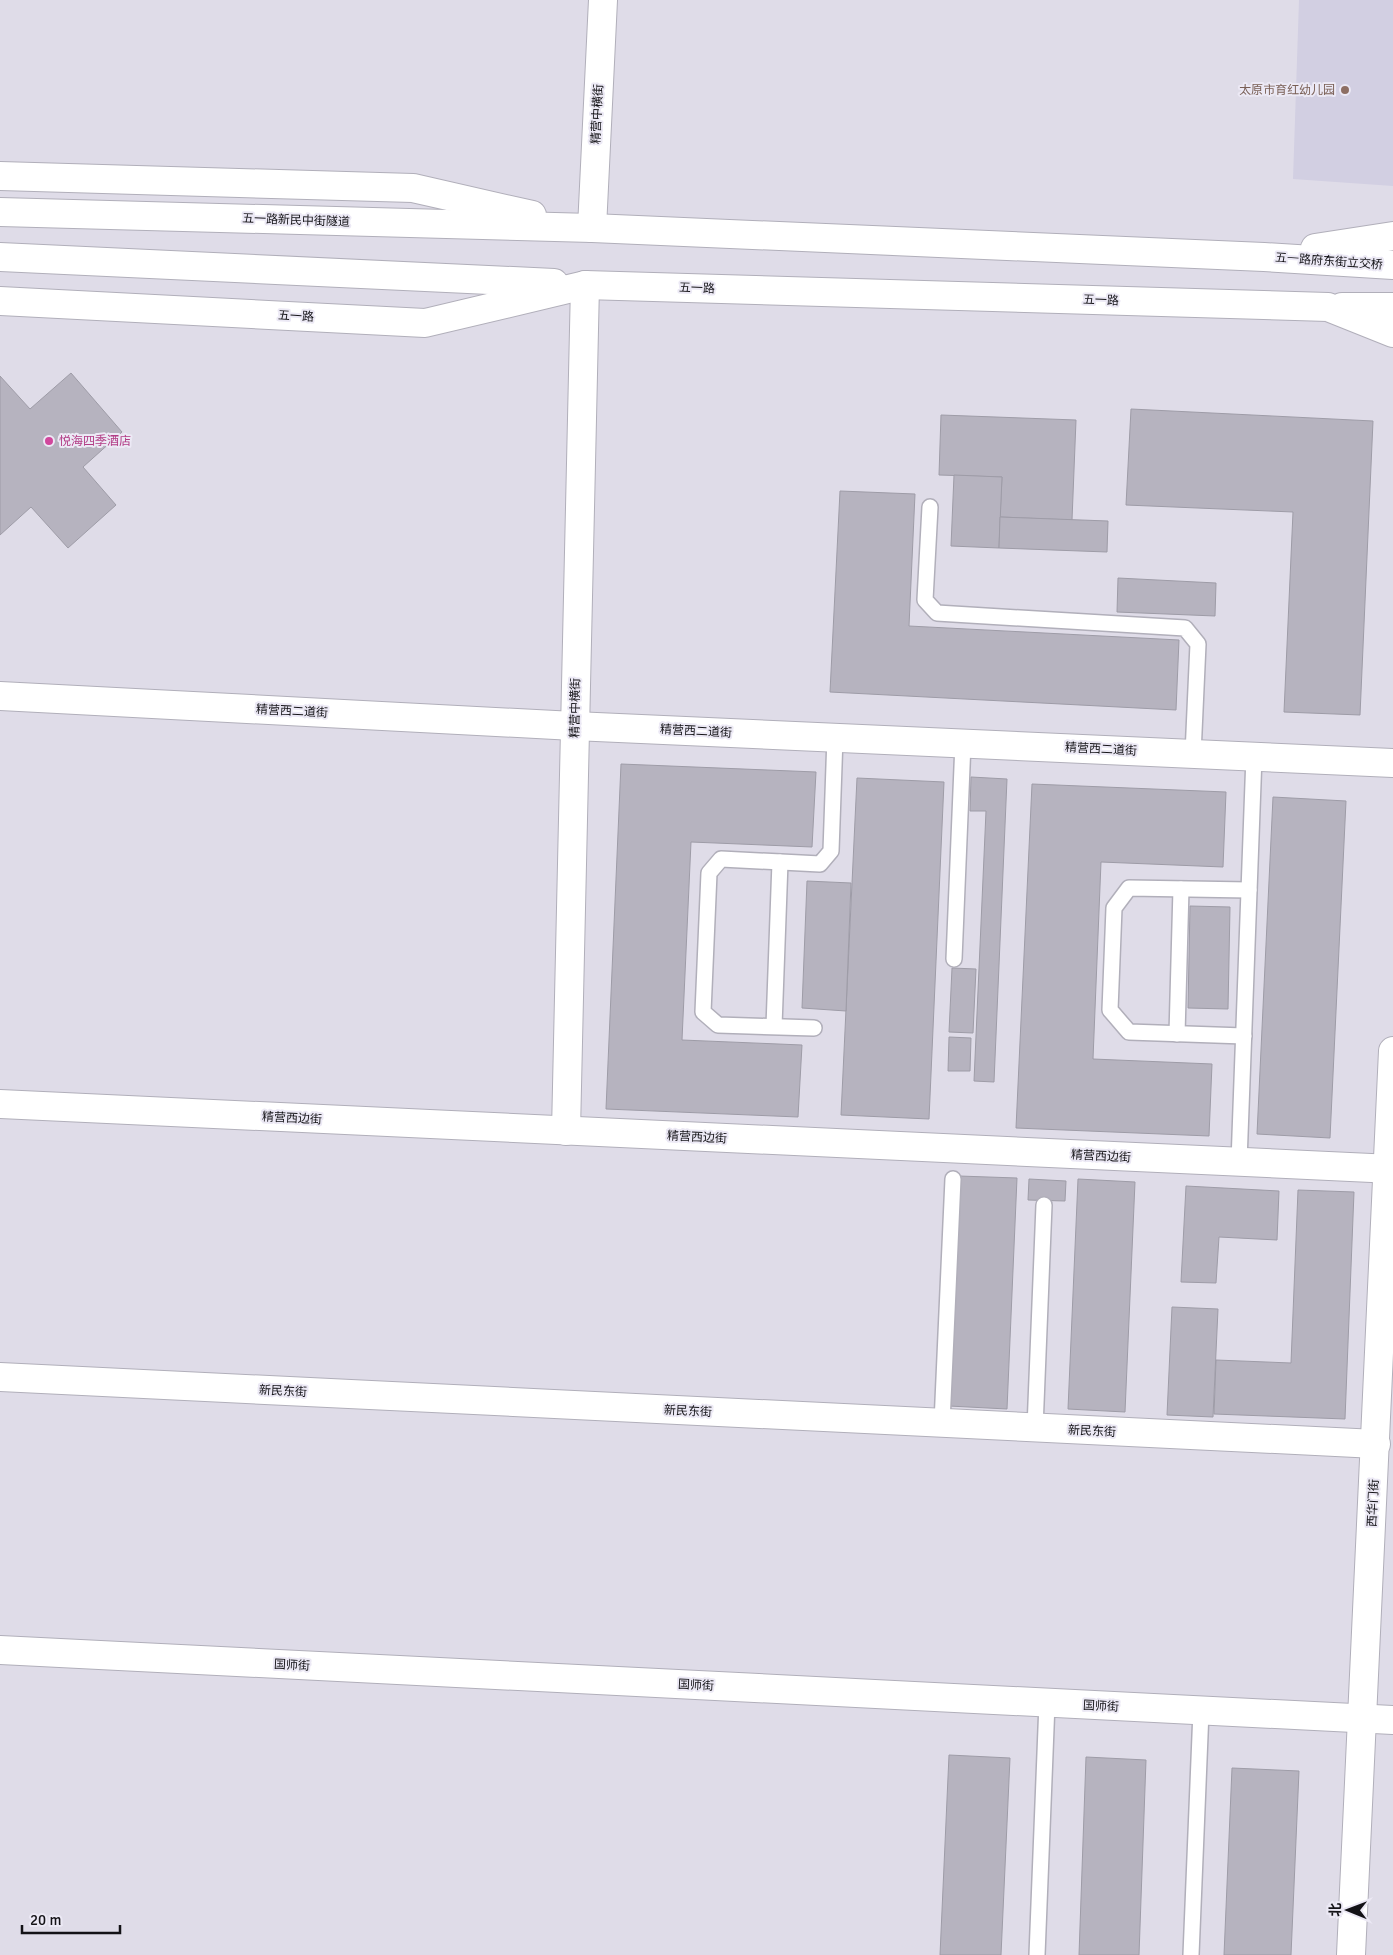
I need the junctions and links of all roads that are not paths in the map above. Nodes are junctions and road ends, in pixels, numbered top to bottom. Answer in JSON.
{"nodes":[{"id":1,"x":603,"y":0,"type":"edge"},
{"id":2,"x":0,"y":176,"type":"edge"},
{"id":3,"x":0,"y":212,"type":"edge"},
{"id":4,"x":592,"y":228,"type":"junction"},
{"id":5,"x":1393,"y":236,"type":"edge"},
{"id":6,"x":1264,"y":256,"type":"junction"},
{"id":7,"x":0,"y":257,"type":"edge"},
{"id":8,"x":1393,"y":264,"type":"edge"},
{"id":9,"x":585,"y":285,"type":"junction"},
{"id":10,"x":0,"y":301,"type":"edge"},
{"id":11,"x":1393,"y":306,"type":"edge"},
{"id":12,"x":1328,"y":307,"type":"junction"},
{"id":13,"x":1393,"y":333,"type":"edge"},
{"id":14,"x":930,"y":507,"type":"dead end"},
{"id":15,"x":0,"y":696,"type":"edge"},
{"id":16,"x":574,"y":726,"type":"junction"},
{"id":17,"x":835,"y":738,"type":"junction"},
{"id":18,"x":963,"y":743,"type":"junction"},
{"id":19,"x":1193,"y":754,"type":"junction"},
{"id":20,"x":1254,"y":756,"type":"junction"},
{"id":21,"x":1393,"y":763,"type":"edge"},
{"id":22,"x":780,"y":862,"type":"junction"},
{"id":23,"x":1182,"y":889,"type":"junction"},
{"id":24,"x":1250,"y":890,"type":"junction"},
{"id":25,"x":954,"y":959,"type":"dead end"},
{"id":26,"x":774,"y":1026,"type":"junction"},
{"id":27,"x":814,"y":1028,"type":"dead end"},
{"id":28,"x":1177,"y":1034,"type":"junction"},
{"id":29,"x":1244,"y":1036,"type":"junction"},
{"id":30,"x":1393,"y":1051,"type":"edge"},
{"id":31,"x":0,"y":1104,"type":"edge"},
{"id":32,"x":566,"y":1131,"type":"junction"},
{"id":33,"x":1239,"y":1162,"type":"junction"},
{"id":34,"x":1390,"y":1169,"type":"edge"},
{"id":35,"x":954,"y":1179,"type":"dead end"},
{"id":36,"x":1044,"y":1205,"type":"dead end"},
{"id":37,"x":0,"y":1377,"type":"edge"},
{"id":38,"x":942,"y":1423,"type":"junction"},
{"id":39,"x":1035,"y":1428,"type":"junction"},
{"id":40,"x":1376,"y":1444,"type":"junction"},
{"id":41,"x":0,"y":1650,"type":"edge"},
{"id":42,"x":1047,"y":1703,"type":"junction"},
{"id":43,"x":1201,"y":1711,"type":"junction"},
{"id":44,"x":1361,"y":1719,"type":"junction"},
{"id":45,"x":1393,"y":1720,"type":"edge"},
{"id":46,"x":1037,"y":1955,"type":"edge"},
{"id":47,"x":1191,"y":1955,"type":"edge"},
{"id":48,"x":1351,"y":1955,"type":"edge"}],
"edges":[{"from":1,"to":4,"type":"street","name":"精营中横街"},
{"from":2,"to":4,"type":"street"},
{"from":3,"to":4,"type":"street","name":"五一路新民中街隧道"},
{"from":4,"to":6,"type":"street"},
{"from":5,"to":6,"type":"street"},
{"from":6,"to":8,"type":"street","name":"五一路府东街立交桥"},
{"from":7,"to":9,"type":"street"},
{"from":9,"to":10,"type":"street","name":"五一路"},
{"from":9,"to":12,"type":"street","name":"五一路"},
{"from":9,"to":16,"type":"street","name":"精营中横街"},
{"from":11,"to":12,"type":"street"},
{"from":12,"to":13,"type":"street","name":"五一路"},
{"from":14,"to":19,"type":"lane"},
{"from":15,"to":16,"type":"street","name":"精营西二道街"},
{"from":16,"to":17,"type":"street","name":"精营西二道街"},
{"from":16,"to":32,"type":"street","name":"精营中横街"},
{"from":17,"to":18,"type":"street","name":"精营西二道街"},
{"from":17,"to":22,"type":"lane"},
{"from":18,"to":19,"type":"street","name":"精营西二道街"},
{"from":18,"to":25,"type":"lane"},
{"from":19,"to":20,"type":"street","name":"精营西二道街"},
{"from":20,"to":21,"type":"street","name":"精营西二道街"},
{"from":20,"to":24,"type":"lane"},
{"from":22,"to":26,"type":"lane"},
{"from":22,"to":26,"type":"lane"},
{"from":23,"to":24,"type":"lane"},
{"from":23,"to":28,"type":"lane"},
{"from":23,"to":28,"type":"lane"},
{"from":24,"to":29,"type":"lane"},
{"from":26,"to":27,"type":"lane"},
{"from":28,"to":29,"type":"lane"},
{"from":29,"to":33,"type":"lane"},
{"from":30,"to":34,"type":"street","name":"西华门街"},
{"from":31,"to":32,"type":"street","name":"精营西边街"},
{"from":32,"to":33,"type":"street","name":"精营西边街"},
{"from":33,"to":34,"type":"street","name":"精营西边街"},
{"from":34,"to":40,"type":"street","name":"西华门街"},
{"from":35,"to":38,"type":"lane"},
{"from":36,"to":39,"type":"lane"},
{"from":37,"to":38,"type":"street","name":"新民东街"},
{"from":38,"to":39,"type":"street","name":"新民东街"},
{"from":39,"to":40,"type":"street","name":"新民东街"},
{"from":40,"to":44,"type":"street","name":"西华门街"},
{"from":41,"to":42,"type":"street","name":"国师街"},
{"from":42,"to":43,"type":"street","name":"国师街"},
{"from":42,"to":46,"type":"lane"},
{"from":43,"to":44,"type":"street","name":"国师街"},
{"from":43,"to":47,"type":"lane"},
{"from":44,"to":45,"type":"street","name":"国师街"},
{"from":44,"to":48,"type":"street","name":"西华门街"}]}
